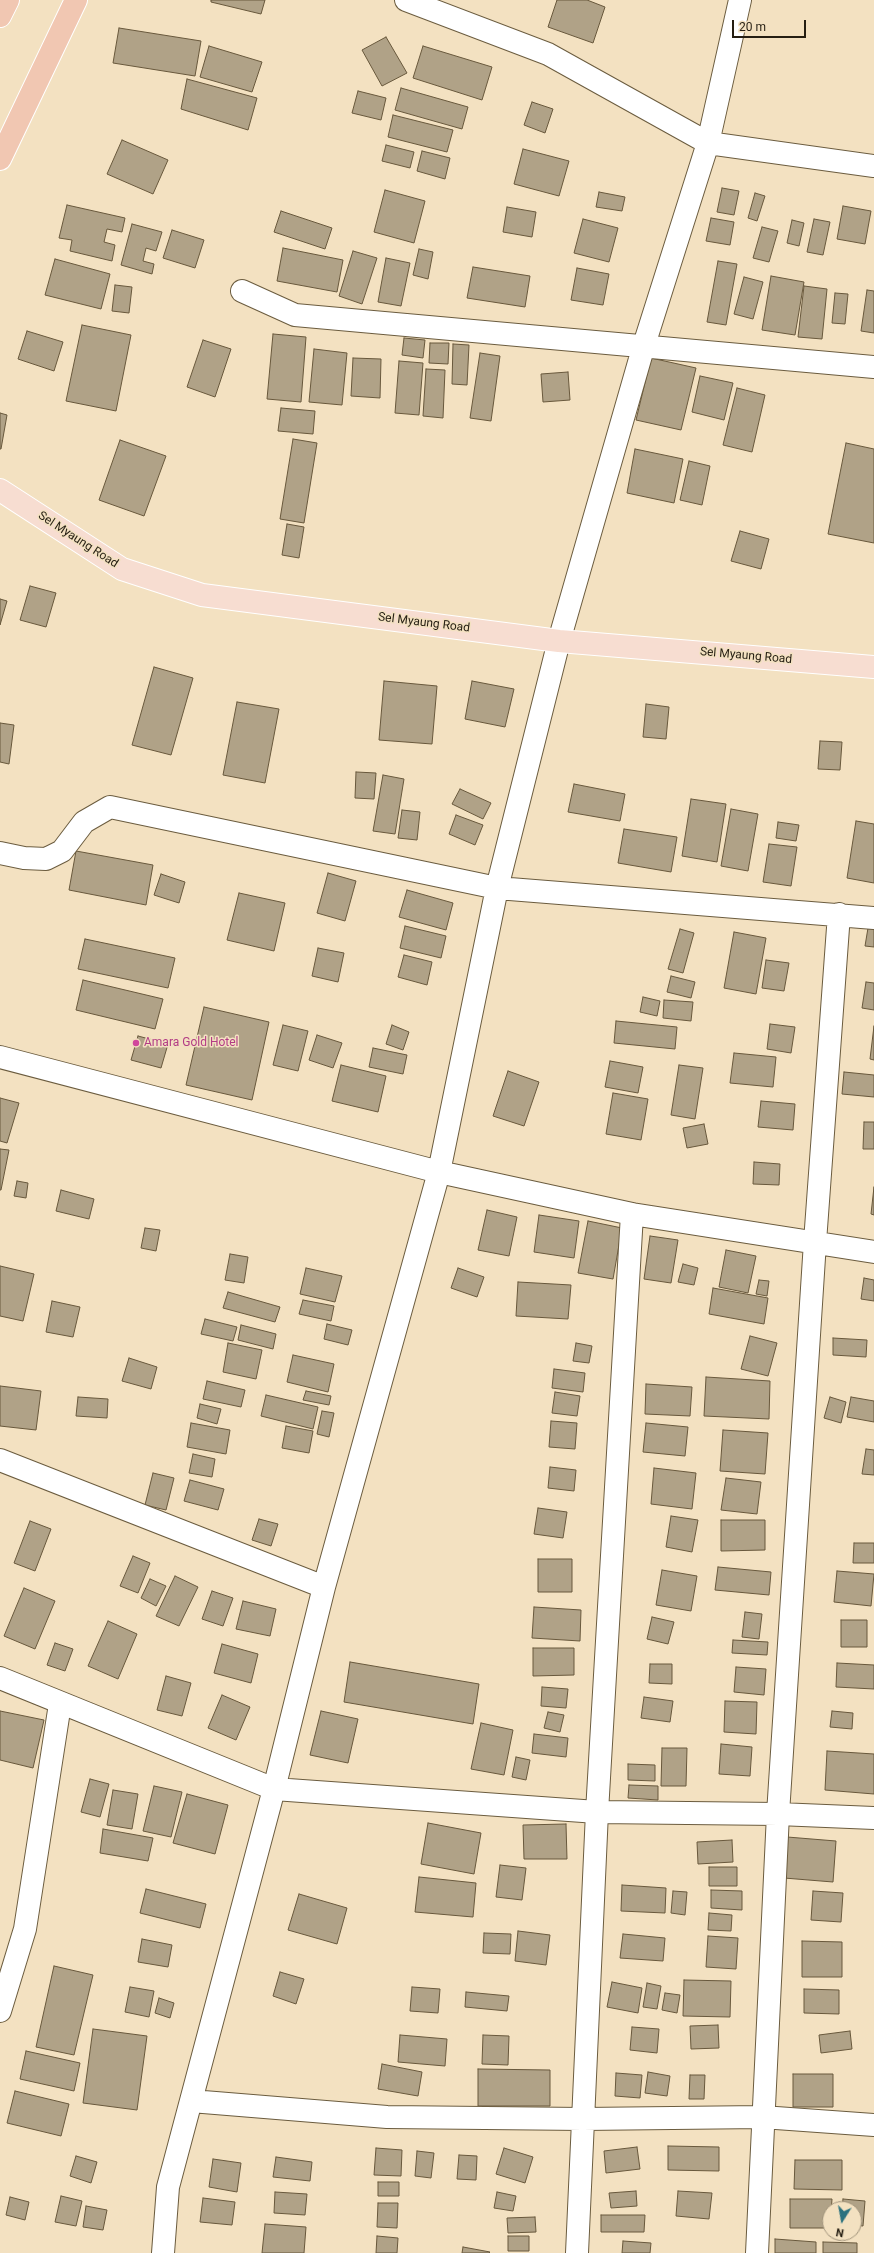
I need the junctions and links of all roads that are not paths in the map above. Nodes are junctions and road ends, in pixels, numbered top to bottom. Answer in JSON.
{"nodes":[{"id":1,"x":8,"y":0,"type":"edge"},
{"id":2,"x":76,"y":0,"type":"edge"},
{"id":3,"x":406,"y":0,"type":"edge"},
{"id":4,"x":740,"y":0,"type":"edge"},
{"id":5,"x":0,"y":16,"type":"edge"},
{"id":6,"x":708,"y":143,"type":"junction"},
{"id":7,"x":0,"y":159,"type":"edge"},
{"id":8,"x":874,"y":166,"type":"edge"},
{"id":9,"x":242,"y":290,"type":"dead end"},
{"id":10,"x":644,"y":345,"type":"junction"},
{"id":11,"x":874,"y":367,"type":"edge"},
{"id":12,"x":0,"y":490,"type":"edge"},
{"id":13,"x":558,"y":641,"type":"junction"},
{"id":14,"x":874,"y":667,"type":"edge"},
{"id":15,"x":0,"y":853,"type":"edge"},
{"id":16,"x":497,"y":888,"type":"junction"},
{"id":17,"x":839,"y":914,"type":"junction"},
{"id":18,"x":874,"y":918,"type":"edge"},
{"id":19,"x":0,"y":1057,"type":"edge"},
{"id":20,"x":439,"y":1172,"type":"junction"},
{"id":21,"x":632,"y":1214,"type":"junction"},
{"id":22,"x":814,"y":1242,"type":"junction"},
{"id":23,"x":874,"y":1252,"type":"edge"},
{"id":24,"x":0,"y":1460,"type":"edge"},
{"id":25,"x":324,"y":1587,"type":"junction"},
{"id":26,"x":0,"y":1678,"type":"edge"},
{"id":27,"x":60,"y":1704,"type":"junction"},
{"id":28,"x":274,"y":1789,"type":"junction"},
{"id":29,"x":597,"y":1812,"type":"junction"},
{"id":30,"x":778,"y":1814,"type":"junction"},
{"id":31,"x":874,"y":1818,"type":"edge"},
{"id":32,"x":0,"y":2011,"type":"edge"},
{"id":33,"x":191,"y":2101,"type":"junction"},
{"id":34,"x":762,"y":2118,"type":"junction"},
{"id":35,"x":583,"y":2119,"type":"junction"},
{"id":36,"x":874,"y":2125,"type":"edge"},
{"id":37,"x":162,"y":2253,"type":"edge"},
{"id":38,"x":577,"y":2253,"type":"edge"},
{"id":39,"x":757,"y":2253,"type":"edge"}],
"edges":[{"from":1,"to":5,"type":"highway"},
{"from":2,"to":7,"type":"highway"},
{"from":3,"to":6,"type":"street"},
{"from":4,"to":6,"type":"street"},
{"from":6,"to":8,"type":"street"},
{"from":6,"to":10,"type":"street"},
{"from":9,"to":10,"type":"street"},
{"from":10,"to":11,"type":"street"},
{"from":10,"to":13,"type":"street"},
{"from":12,"to":13,"type":"main road","name":"Sel Myaung Road"},
{"from":13,"to":14,"type":"main road","name":"Sel Myaung Road"},
{"from":13,"to":16,"type":"street"},
{"from":15,"to":16,"type":"street"},
{"from":16,"to":17,"type":"street"},
{"from":16,"to":20,"type":"street"},
{"from":17,"to":18,"type":"street"},
{"from":17,"to":22,"type":"street"},
{"from":19,"to":20,"type":"street"},
{"from":20,"to":21,"type":"street"},
{"from":20,"to":25,"type":"street"},
{"from":21,"to":22,"type":"street"},
{"from":21,"to":29,"type":"street"},
{"from":22,"to":23,"type":"street"},
{"from":22,"to":30,"type":"street"},
{"from":24,"to":25,"type":"street"},
{"from":25,"to":28,"type":"street"},
{"from":26,"to":27,"type":"street"},
{"from":27,"to":28,"type":"street"},
{"from":27,"to":32,"type":"street"},
{"from":28,"to":29,"type":"street"},
{"from":28,"to":33,"type":"street"},
{"from":29,"to":30,"type":"street"},
{"from":29,"to":35,"type":"street"},
{"from":30,"to":31,"type":"street"},
{"from":30,"to":34,"type":"street"},
{"from":33,"to":35,"type":"street"},
{"from":33,"to":37,"type":"street"},
{"from":34,"to":35,"type":"street"},
{"from":34,"to":36,"type":"street"},
{"from":34,"to":39,"type":"street"},
{"from":35,"to":38,"type":"street"}]}
